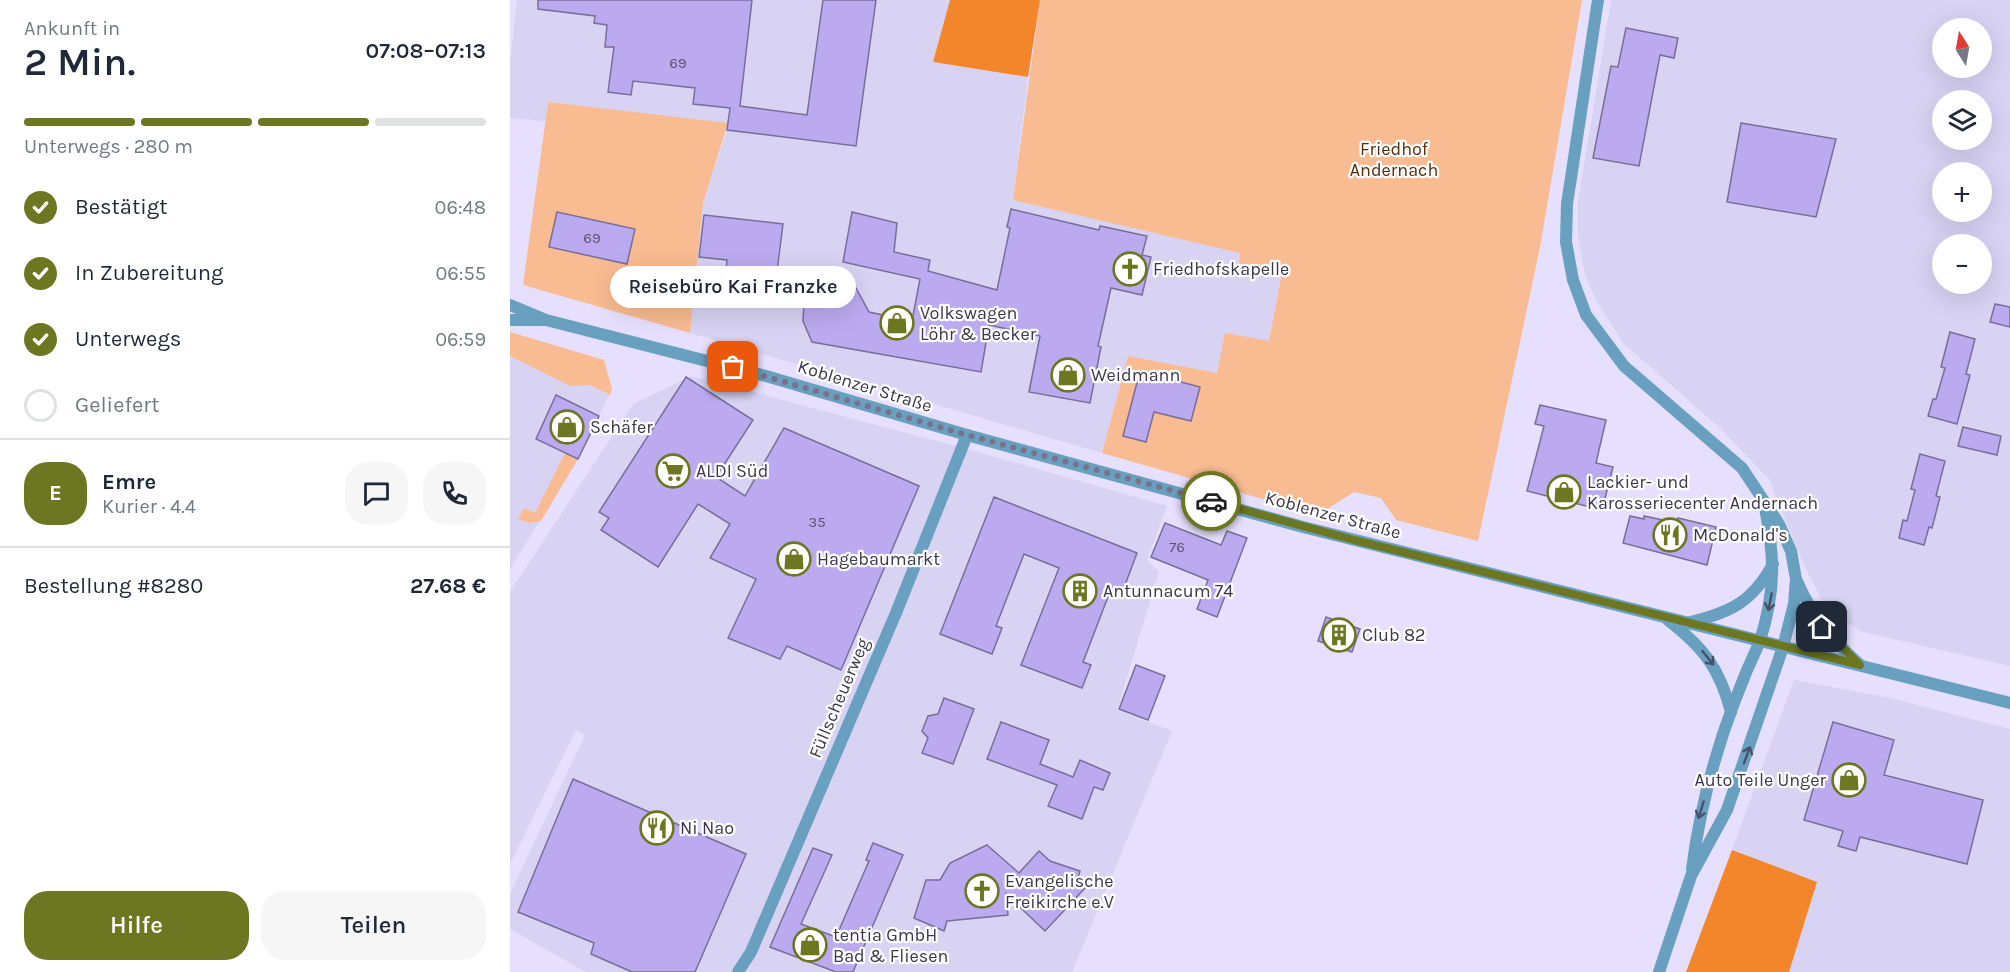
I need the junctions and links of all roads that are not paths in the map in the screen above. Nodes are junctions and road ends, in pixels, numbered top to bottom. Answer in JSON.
{"nodes":[{"id":1,"x":1598,"y":0,"type":"edge"},
{"id":2,"x":510,"y":305,"type":"edge"},
{"id":3,"x":510,"y":320,"type":"edge"},
{"id":4,"x":546,"y":320,"type":"junction"},
{"id":5,"x":967,"y":435,"type":"junction"},
{"id":6,"x":1761,"y":493,"type":"junction"},
{"id":7,"x":1773,"y":563,"type":"junction"},
{"id":8,"x":1796,"y":579,"type":"junction"},
{"id":9,"x":1665,"y":618,"type":"junction"},
{"id":10,"x":1688,"y":623,"type":"junction"},
{"id":11,"x":1760,"y":641,"type":"junction"},
{"id":12,"x":1783,"y":647,"type":"junction"},
{"id":13,"x":1860,"y":665,"type":"junction"},
{"id":14,"x":2010,"y":703,"type":"edge"},
{"id":15,"x":1731,"y":714,"type":"junction"},
{"id":16,"x":1691,"y":876,"type":"junction"},
{"id":17,"x":738,"y":972,"type":"edge"},
{"id":18,"x":1659,"y":972,"type":"edge"}],
"edges":[{"from":1,"to":6,"type":"street"},
{"from":2,"to":4,"type":"street","name":"Koblenzer Straße"},
{"from":3,"to":4,"type":"street","name":"Koblenzer Straße"},
{"from":4,"to":5,"type":"street","name":"Koblenzer Straße"},
{"from":5,"to":9,"type":"street","name":"Koblenzer Straße"},
{"from":5,"to":17,"type":"street","name":"Füllscheuerweg"},
{"from":6,"to":7,"type":"street"},
{"from":6,"to":8,"type":"street"},
{"from":7,"to":10,"type":"street"},
{"from":7,"to":11,"type":"street","one_way":true},
{"from":8,"to":12,"type":"street"},
{"from":8,"to":13,"type":"street"},
{"from":9,"to":10,"type":"street","name":"Koblenzer Straße"},
{"from":9,"to":15,"type":"street","one_way":true},
{"from":10,"to":11,"type":"street","name":"Koblenzer Straße"},
{"from":11,"to":12,"type":"street","name":"Koblenzer Straße"},
{"from":11,"to":15,"type":"street"},
{"from":12,"to":13,"type":"street","name":"Koblenzer Straße"},
{"from":16,"to":12,"type":"street","one_way":true},
{"from":13,"to":14,"type":"street","name":"Koblenzer Straße"},
{"from":15,"to":16,"type":"street","one_way":true},
{"from":16,"to":18,"type":"street"}]}
